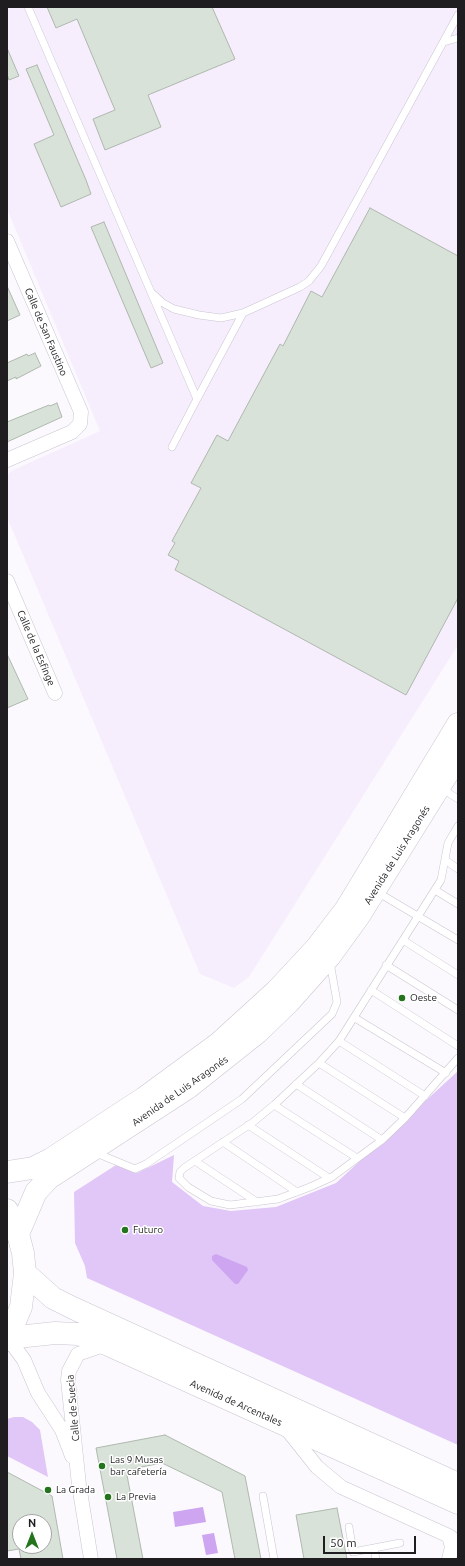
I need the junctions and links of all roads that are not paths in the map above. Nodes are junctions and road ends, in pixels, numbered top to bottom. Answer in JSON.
{"nodes":[{"id":1,"x":28,"y":7,"type":"edge"},
{"id":2,"x":458,"y":15,"type":"edge"},
{"id":3,"x":458,"y":38,"type":"edge"},
{"id":4,"x":444,"y":42,"type":"junction"},
{"id":5,"x":7,"y":241,"type":"edge"},
{"id":6,"x":149,"y":290,"type":"junction"},
{"id":7,"x":243,"y":313,"type":"junction"},
{"id":8,"x":197,"y":399,"type":"junction"},
{"id":9,"x":172,"y":447,"type":"dead end"},
{"id":10,"x":7,"y":460,"type":"edge"},
{"id":11,"x":7,"y":581,"type":"edge"},
{"id":12,"x":55,"y":693,"type":"dead end"},
{"id":13,"x":458,"y":724,"type":"edge"},
{"id":14,"x":458,"y":757,"type":"edge"},
{"id":15,"x":440,"y":787,"type":"junction"},
{"id":16,"x":458,"y":799,"type":"edge"},
{"id":17,"x":457,"y":830,"type":"edge"},
{"id":18,"x":445,"y":860,"type":"junction"},
{"id":19,"x":458,"y":869,"type":"edge"},
{"id":20,"x":435,"y":890,"type":"junction"},
{"id":21,"x":375,"y":891,"type":"junction"},
{"id":22,"x":458,"y":904,"type":"edge"},
{"id":23,"x":420,"y":916,"type":"junction"},
{"id":24,"x":403,"y":940,"type":"junction"},
{"id":25,"x":458,"y":940,"type":"edge"},
{"id":26,"x":330,"y":956,"type":"junction"},
{"id":27,"x":386,"y":965,"type":"junction"},
{"id":28,"x":458,"y":975,"type":"edge"},
{"id":29,"x":371,"y":990,"type":"junction"},
{"id":30,"x":458,"y":1010,"type":"edge"},
{"id":31,"x":355,"y":1018,"type":"junction"},
{"id":32,"x":339,"y":1041,"type":"junction"},
{"id":33,"x":458,"y":1046,"type":"edge"},
{"id":34,"x":458,"y":1058,"type":"edge"},
{"id":35,"x":319,"y":1063,"type":"junction"},
{"id":36,"x":446,"y":1073,"type":"junction"},
{"id":37,"x":296,"y":1084,"type":"junction"},
{"id":38,"x":425,"y":1096,"type":"junction"},
{"id":39,"x":274,"y":1105,"type":"junction"},
{"id":40,"x":405,"y":1118,"type":"junction"},
{"id":41,"x":248,"y":1125,"type":"junction"},
{"id":42,"x":382,"y":1140,"type":"junction"},
{"id":43,"x":223,"y":1142,"type":"junction"},
{"id":44,"x":92,"y":1151,"type":"junction"},
{"id":45,"x":357,"y":1158,"type":"junction"},
{"id":46,"x":195,"y":1161,"type":"junction"},
{"id":47,"x":7,"y":1172,"type":"edge"},
{"id":48,"x":329,"y":1178,"type":"junction"},
{"id":49,"x":297,"y":1192,"type":"junction"},
{"id":50,"x":257,"y":1202,"type":"junction"},
{"id":51,"x":7,"y":1210,"type":"edge"},
{"id":52,"x":18,"y":1234,"type":"junction"},
{"id":53,"x":25,"y":1273,"type":"junction"},
{"id":54,"x":8,"y":1339,"type":"edge"},
{"id":55,"x":107,"y":1344,"type":"junction"},
{"id":56,"x":281,"y":1423,"type":"junction"},
{"id":57,"x":78,"y":1472,"type":"junction"},
{"id":58,"x":458,"y":1484,"type":"edge"},
{"id":59,"x":262,"y":1496,"type":"dead end"},
{"id":60,"x":458,"y":1503,"type":"edge"},
{"id":61,"x":349,"y":1527,"type":"dead end"},
{"id":62,"x":453,"y":1540,"type":"edge"},
{"id":63,"x":400,"y":1543,"type":"dead end"},
{"id":64,"x":374,"y":1548,"type":"junction"},
{"id":65,"x":458,"y":1556,"type":"edge"},
{"id":66,"x":91,"y":1559,"type":"edge"},
{"id":67,"x":274,"y":1559,"type":"edge"},
{"id":68,"x":376,"y":1559,"type":"edge"},
{"id":69,"x":449,"y":1559,"type":"edge"},
{"id":70,"x":454,"y":1559,"type":"edge"}],
"edges":[{"from":1,"to":6,"type":"lane"},
{"from":2,"to":4,"type":"lane"},
{"from":3,"to":4,"type":"lane"},
{"from":4,"to":7,"type":"lane"},
{"from":5,"to":10,"type":"street","name":"Calle de San Faustino"},
{"from":6,"to":7,"type":"lane"},
{"from":6,"to":8,"type":"lane"},
{"from":7,"to":8,"type":"lane"},
{"from":8,"to":9,"type":"lane"},
{"from":11,"to":12,"type":"street","name":"Calle de la Esfinge"},
{"from":13,"to":47,"type":"main road","name":"Avenida de Luis Aragonés"},
{"from":14,"to":15,"type":"main road","name":"Avenida de Luis Aragonés"},
{"from":15,"to":16,"type":"lane"},
{"from":15,"to":21,"type":"main road","name":"Avenida de Luis Aragonés"},
{"from":17,"to":18,"type":"lane"},
{"from":18,"to":19,"type":"lane"},
{"from":18,"to":20,"type":"lane"},
{"from":20,"to":22,"type":"lane"},
{"from":20,"to":23,"type":"lane"},
{"from":21,"to":23,"type":"lane"},
{"from":21,"to":26,"type":"main road","name":"Avenida de Luis Aragonés"},
{"from":23,"to":24,"type":"lane"},
{"from":23,"to":25,"type":"lane"},
{"from":24,"to":27,"type":"lane"},
{"from":24,"to":28,"type":"lane"},
{"from":26,"to":44,"type":"main road","name":"Avenida de Luis Aragonés"},
{"from":26,"to":44,"type":"lane"},
{"from":27,"to":29,"type":"lane"},
{"from":27,"to":30,"type":"lane"},
{"from":29,"to":31,"type":"lane"},
{"from":29,"to":33,"type":"lane"},
{"from":31,"to":32,"type":"lane"},
{"from":31,"to":36,"type":"lane"},
{"from":32,"to":35,"type":"lane"},
{"from":32,"to":38,"type":"lane"},
{"from":34,"to":36,"type":"lane"},
{"from":35,"to":37,"type":"lane"},
{"from":35,"to":40,"type":"lane"},
{"from":36,"to":38,"type":"lane"},
{"from":37,"to":39,"type":"lane"},
{"from":37,"to":42,"type":"lane"},
{"from":38,"to":40,"type":"lane"},
{"from":39,"to":41,"type":"lane"},
{"from":39,"to":45,"type":"lane"},
{"from":40,"to":42,"type":"lane"},
{"from":41,"to":43,"type":"lane"},
{"from":41,"to":48,"type":"lane"},
{"from":42,"to":45,"type":"lane"},
{"from":43,"to":46,"type":"lane"},
{"from":43,"to":49,"type":"lane"},
{"from":44,"to":52,"type":"main road","name":"Avenida de Luis Aragonés"},
{"from":45,"to":48,"type":"lane"},
{"from":46,"to":50,"type":"lane"},
{"from":46,"to":50,"type":"lane"},
{"from":48,"to":49,"type":"lane"},
{"from":49,"to":50,"type":"lane"},
{"from":51,"to":52,"type":"main road"},
{"from":52,"to":53,"type":"main road"},
{"from":53,"to":54,"type":"main road"},
{"from":53,"to":58,"type":"main road","name":"Avenida de Arcentales"},
{"from":54,"to":55,"type":"main road","name":"Avenida de Arcentales"},
{"from":54,"to":57,"type":"street","name":"Calle de Suecia"},
{"from":55,"to":56,"type":"main road","name":"Avenida de Arcentales"},
{"from":55,"to":57,"type":"street","name":"Calle de Suecia"},
{"from":56,"to":60,"type":"main road","name":"Avenida de Arcentales"},
{"from":56,"to":62,"type":"street"},
{"from":57,"to":66,"type":"street","name":"Calle de Suecia"},
{"from":59,"to":67,"type":"lane"},
{"from":61,"to":64,"type":"lane"},
{"from":62,"to":69,"type":"street"},
{"from":63,"to":64,"type":"lane"},
{"from":64,"to":68,"type":"lane"},
{"from":65,"to":70,"type":"street"}]}
